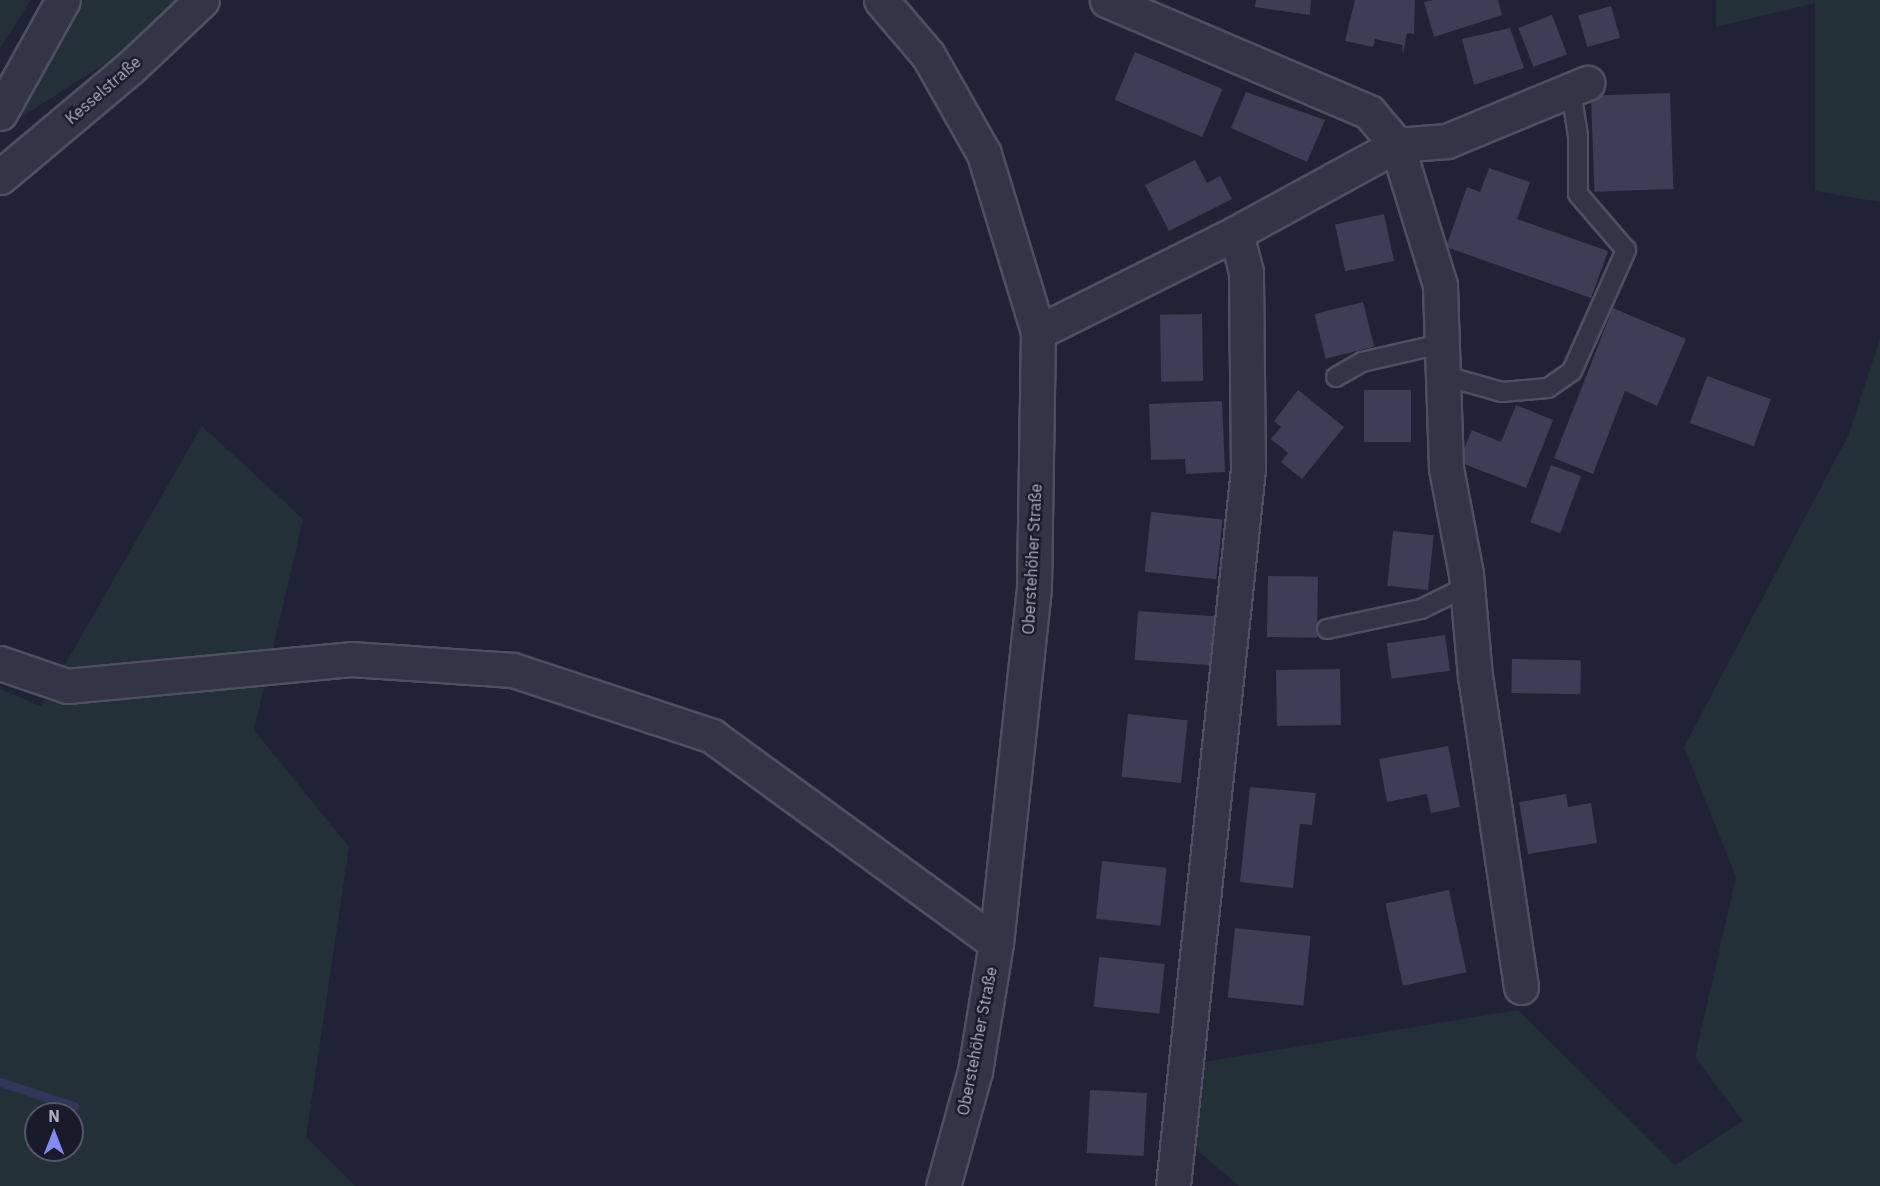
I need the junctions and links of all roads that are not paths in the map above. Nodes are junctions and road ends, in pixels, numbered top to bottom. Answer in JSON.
{"nodes":[{"id":1,"x":63,"y":0,"type":"edge"},
{"id":2,"x":202,"y":0,"type":"edge"},
{"id":3,"x":881,"y":0,"type":"edge"},
{"id":4,"x":1107,"y":0,"type":"edge"},
{"id":5,"x":1579,"y":86,"type":"joint"},
{"id":6,"x":0,"y":113,"type":"edge"},
{"id":7,"x":1397,"y":145,"type":"junction"},
{"id":8,"x":0,"y":177,"type":"edge"},
{"id":9,"x":1236,"y":233,"type":"junction"},
{"id":10,"x":1038,"y":332,"type":"junction"},
{"id":11,"x":1445,"y":343,"type":"junction"},
{"id":12,"x":1445,"y":376,"type":"junction"},
{"id":13,"x":1336,"y":377,"type":"dead end"},
{"id":14,"x":1468,"y":586,"type":"junction"},
{"id":15,"x":1327,"y":629,"type":"dead end"},
{"id":16,"x":0,"y":663,"type":"edge"},
{"id":17,"x":996,"y":943,"type":"junction"},
{"id":18,"x":1521,"y":987,"type":"dead end"},
{"id":19,"x":943,"y":1186,"type":"edge"},
{"id":20,"x":1173,"y":1186,"type":"edge"}],
"edges":[{"from":1,"to":6,"type":"street"},
{"from":2,"to":8,"type":"street","name":"Kesselstraße"},
{"from":3,"to":10,"type":"street","name":"Oberstehöher Straße"},
{"from":4,"to":7,"type":"street"},
{"from":5,"to":7,"type":"street"},
{"from":5,"to":12,"type":"lane"},
{"from":7,"to":9,"type":"street"},
{"from":7,"to":11,"type":"street"},
{"from":9,"to":10,"type":"street"},
{"from":9,"to":20,"type":"street"},
{"from":10,"to":17,"type":"street","name":"Oberstehöher Straße"},
{"from":11,"to":12,"type":"street"},
{"from":11,"to":13,"type":"lane"},
{"from":12,"to":14,"type":"street"},
{"from":14,"to":15,"type":"lane"},
{"from":14,"to":18,"type":"street"},
{"from":16,"to":17,"type":"street"},
{"from":17,"to":19,"type":"street","name":"Oberstehöher Straße"}]}
